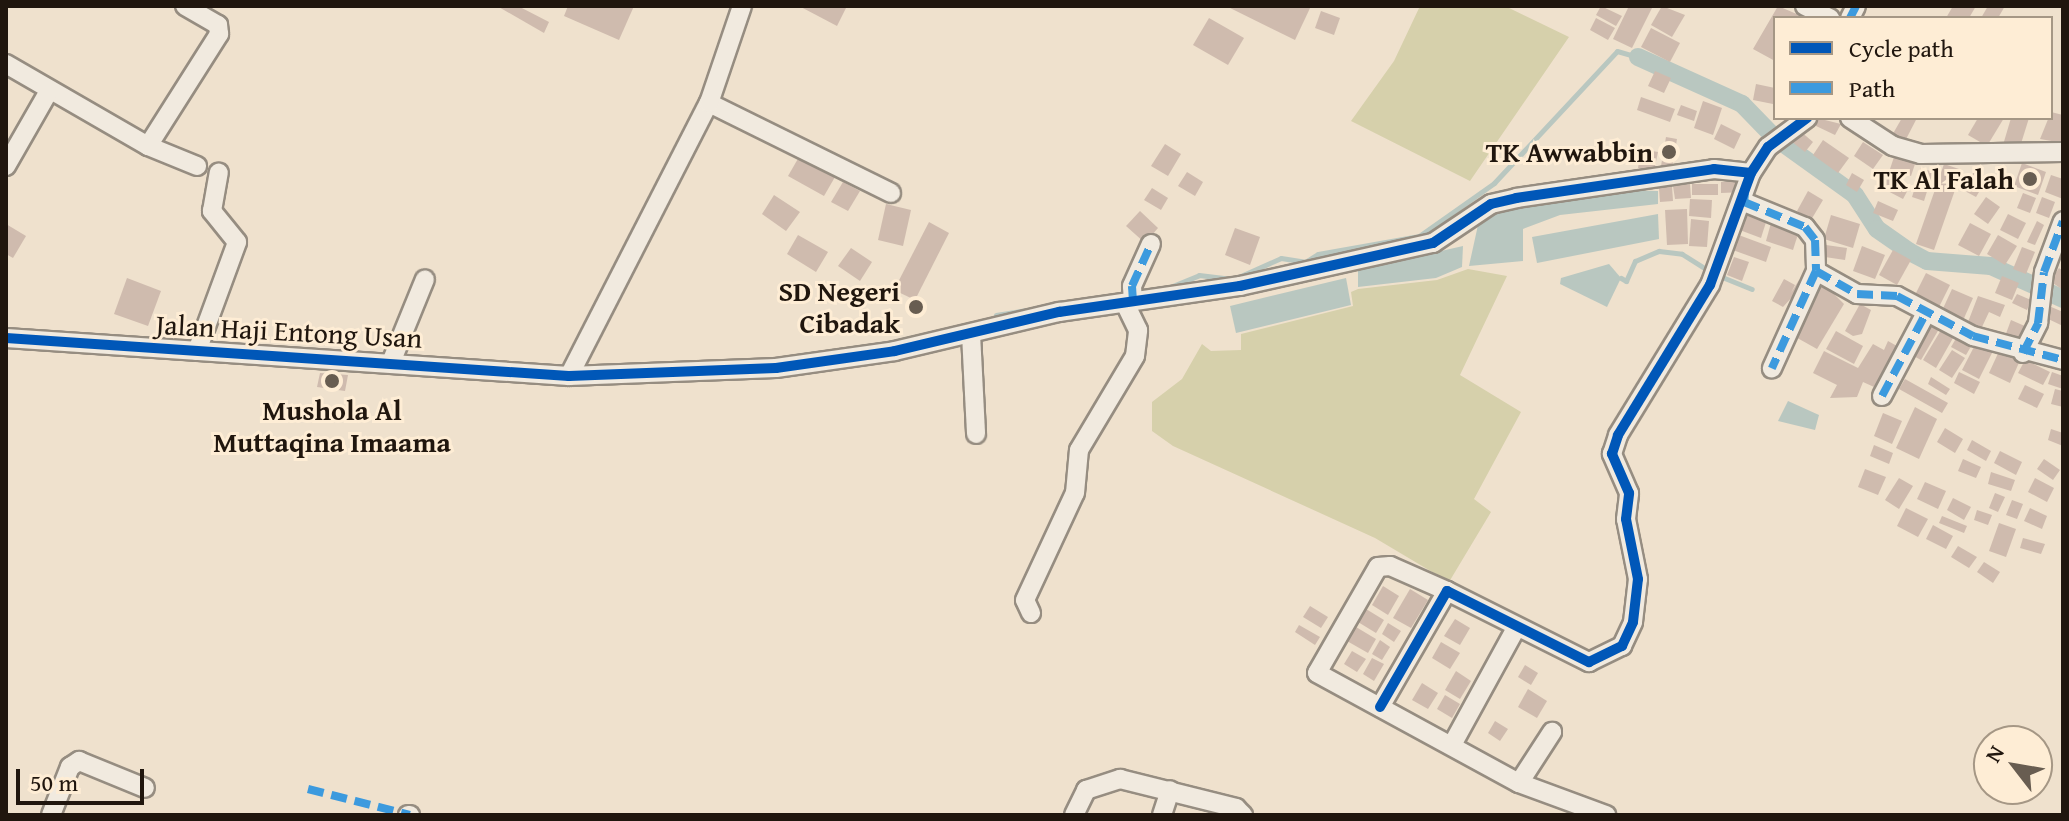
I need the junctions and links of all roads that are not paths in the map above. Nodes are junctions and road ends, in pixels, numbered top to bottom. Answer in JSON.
{"nodes":[{"id":1,"x":185,"y":6,"type":"edge"},
{"id":2,"x":742,"y":6,"type":"edge"},
{"id":3,"x":1805,"y":6,"type":"edge"},
{"id":4,"x":1826,"y":16,"type":"edge"},
{"id":5,"x":6,"y":64,"type":"edge"},
{"id":6,"x":49,"y":91,"type":"junction"},
{"id":7,"x":709,"y":103,"type":"junction"},
{"id":8,"x":1804,"y":120,"type":"edge"},
{"id":9,"x":1853,"y":120,"type":"edge"},
{"id":10,"x":148,"y":146,"type":"junction"},
{"id":11,"x":2063,"y":152,"type":"edge"},
{"id":12,"x":6,"y":166,"type":"edge"},
{"id":13,"x":197,"y":166,"type":"dead end"},
{"id":14,"x":219,"y":173,"type":"dead end"},
{"id":15,"x":1751,"y":173,"type":"junction"},
{"id":16,"x":891,"y":193,"type":"dead end"},
{"id":17,"x":1744,"y":202,"type":"junction"},
{"id":18,"x":2063,"y":221,"type":"edge"},
{"id":19,"x":1151,"y":244,"type":"dead end"},
{"id":20,"x":1816,"y":271,"type":"junction"},
{"id":21,"x":425,"y":279,"type":"dead end"},
{"id":22,"x":1131,"y":296,"type":"junction"},
{"id":23,"x":1926,"y":313,"type":"junction"},
{"id":24,"x":971,"y":334,"type":"junction"},
{"id":25,"x":6,"y":338,"type":"edge"},
{"id":26,"x":197,"y":351,"type":"junction"},
{"id":27,"x":2023,"y":353,"type":"junction"},
{"id":28,"x":392,"y":360,"type":"junction"},
{"id":29,"x":2063,"y":360,"type":"edge"},
{"id":30,"x":1772,"y":368,"type":"dead end"},
{"id":31,"x":569,"y":376,"type":"junction"},
{"id":32,"x":1882,"y":396,"type":"dead end"},
{"id":33,"x":976,"y":434,"type":"dead end"},
{"id":34,"x":1447,"y":591,"type":"junction"},
{"id":35,"x":1031,"y":613,"type":"dead end"},
{"id":36,"x":1516,"y":628,"type":"junction"},
{"id":37,"x":1380,"y":707,"type":"junction"},
{"id":38,"x":1552,"y":732,"type":"dead end"},
{"id":39,"x":1452,"y":745,"type":"junction"},
{"id":40,"x":1519,"y":783,"type":"junction"},
{"id":41,"x":145,"y":788,"type":"dead end"},
{"id":42,"x":1170,"y":790,"type":"junction"},
{"id":43,"x":51,"y":815,"type":"edge"},
{"id":44,"x":1074,"y":815,"type":"edge"},
{"id":45,"x":1162,"y":815,"type":"edge"},
{"id":46,"x":1243,"y":815,"type":"edge"},
{"id":47,"x":1606,"y":815,"type":"edge"}],
"edges":[{"from":1,"to":10,"type":"street"},
{"from":2,"to":7,"type":"street"},
{"from":3,"to":4,"type":"street"},
{"from":5,"to":6,"type":"street"},
{"from":6,"to":10,"type":"street"},
{"from":6,"to":12,"type":"street"},
{"from":7,"to":16,"type":"street"},
{"from":7,"to":31,"type":"street"},
{"from":8,"to":15,"type":"street"},
{"from":9,"to":11,"type":"street"},
{"from":10,"to":13,"type":"street"},
{"from":14,"to":26,"type":"street"},
{"from":15,"to":17,"type":"street"},
{"from":15,"to":22,"type":"street","name":"Jalan Haji Entong Usan"},
{"from":17,"to":20,"type":"street"},
{"from":17,"to":36,"type":"street"},
{"from":18,"to":27,"type":"street"},
{"from":19,"to":22,"type":"street"},
{"from":20,"to":23,"type":"street"},
{"from":20,"to":30,"type":"street"},
{"from":21,"to":28,"type":"street"},
{"from":22,"to":24,"type":"street","name":"Jalan Haji Entong Usan"},
{"from":22,"to":35,"type":"street"},
{"from":23,"to":27,"type":"street"},
{"from":23,"to":32,"type":"street"},
{"from":24,"to":31,"type":"street","name":"Jalan Haji Entong Usan"},
{"from":24,"to":33,"type":"street"},
{"from":25,"to":26,"type":"street","name":"Jalan Haji Entong Usan"},
{"from":26,"to":28,"type":"street","name":"Jalan Haji Entong Usan"},
{"from":27,"to":29,"type":"street"},
{"from":28,"to":31,"type":"street","name":"Jalan Haji Entong Usan"},
{"from":34,"to":36,"type":"street"},
{"from":34,"to":37,"type":"street"},
{"from":34,"to":37,"type":"street"},
{"from":36,"to":39,"type":"street"},
{"from":37,"to":39,"type":"street"},
{"from":38,"to":40,"type":"street"},
{"from":39,"to":40,"type":"street"},
{"from":40,"to":47,"type":"street"},
{"from":41,"to":43,"type":"street"},
{"from":42,"to":44,"type":"street"},
{"from":42,"to":45,"type":"street"},
{"from":42,"to":46,"type":"street"}]}
